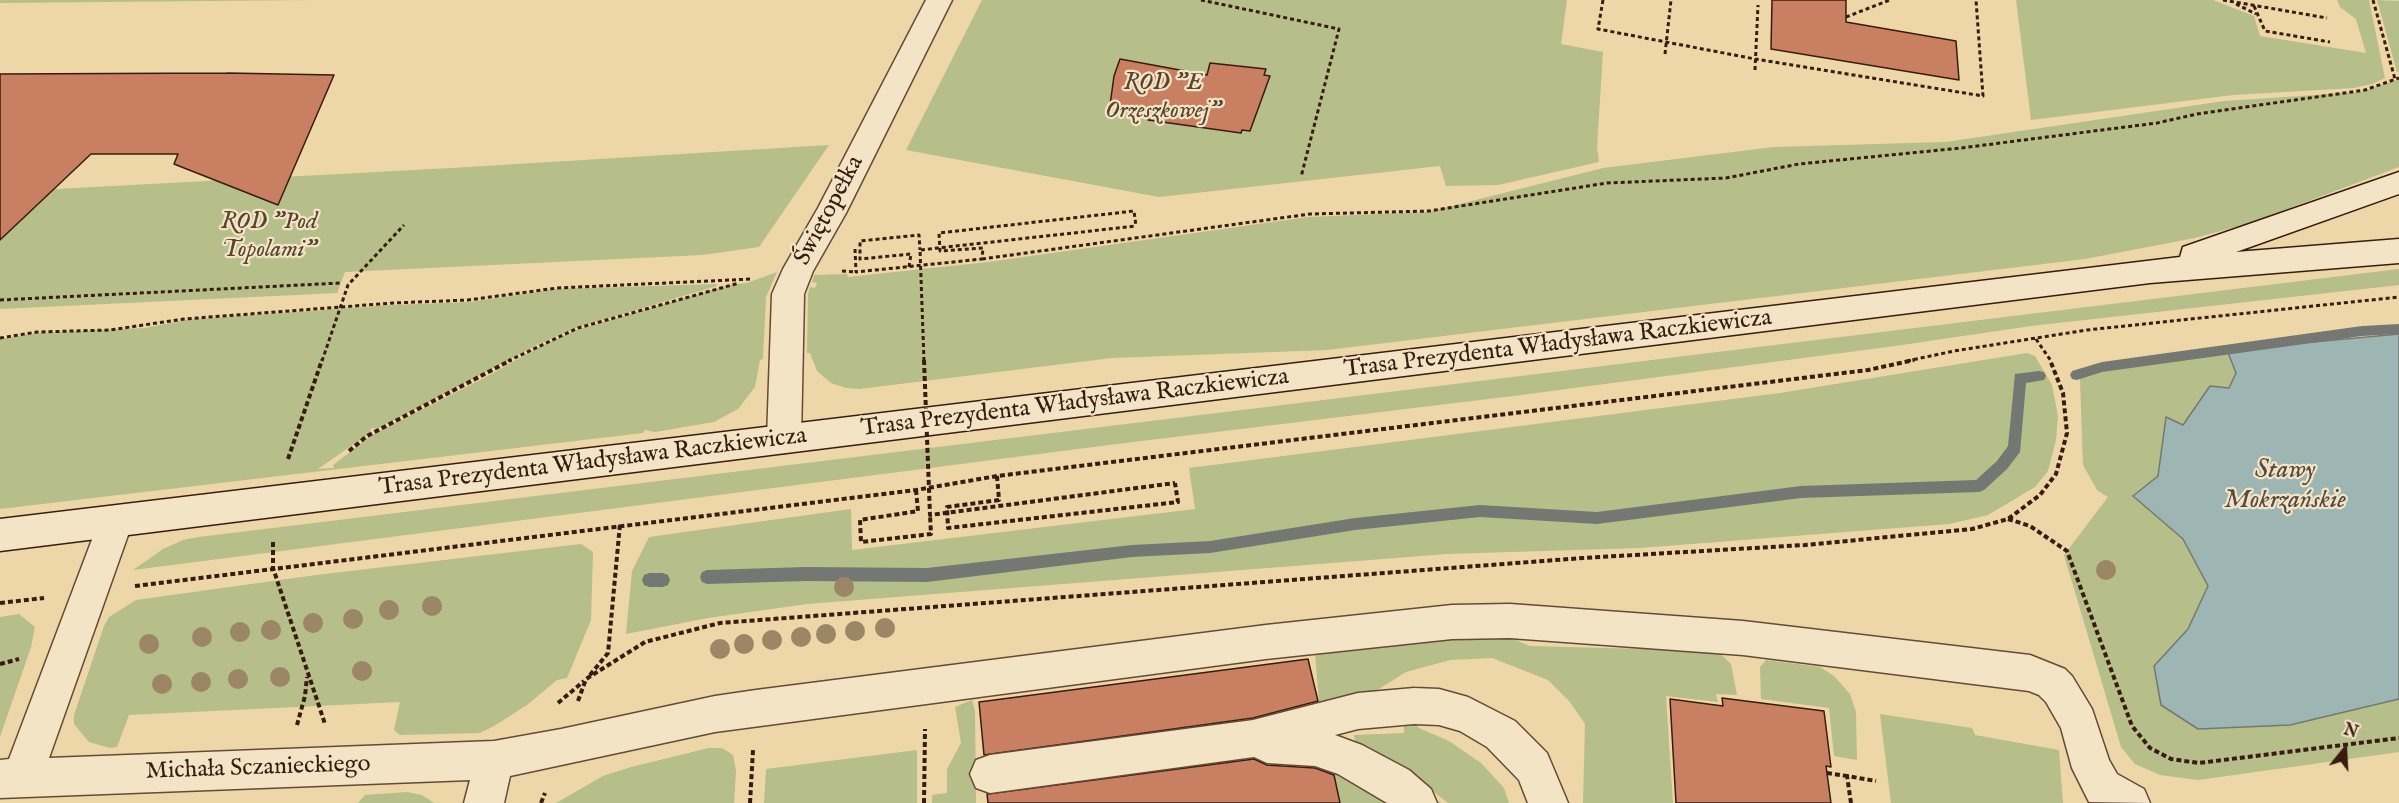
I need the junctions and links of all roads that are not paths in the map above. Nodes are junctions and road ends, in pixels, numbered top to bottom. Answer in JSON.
{"nodes":[{"id":1,"x":939,"y":0,"type":"edge"},
{"id":2,"x":2399,"y":183,"type":"edge"},
{"id":3,"x":2399,"y":251,"type":"edge"},
{"id":4,"x":2150,"y":271,"type":"junction"},
{"id":5,"x":784,"y":439,"type":"junction"},
{"id":6,"x":116,"y":521,"type":"junction"},
{"id":7,"x":0,"y":535,"type":"edge"},
{"id":8,"x":494,"y":760,"type":"junction"},
{"id":9,"x":11,"y":778,"type":"edge"},
{"id":10,"x":484,"y":803,"type":"edge"},
{"id":11,"x":1417,"y":803,"type":"edge"},
{"id":12,"x":1548,"y":803,"type":"edge"},
{"id":13,"x":2130,"y":803,"type":"edge"}],
"edges":[{"from":1,"to":5,"type":"street","name":"Świętopełka"},
{"from":2,"to":4,"type":"street","name":"Trasa Prezydenta Władysława Raczkiewicza"},
{"from":3,"to":4,"type":"street","name":"Trasa Prezydenta Władysława Raczkiewicza"},
{"from":4,"to":5,"type":"street","name":"Trasa Prezydenta Władysława Raczkiewicza"},
{"from":5,"to":6,"type":"street","name":"Trasa Prezydenta Władysława Raczkiewicza"},
{"from":6,"to":7,"type":"street","name":"Trasa Prezydenta Władysława Raczkiewicza"},
{"from":6,"to":9,"type":"street","name":"Michała Sczanieckiego"},
{"from":8,"to":9,"type":"street","name":"Michała Sczanieckiego"},
{"from":8,"to":10,"type":"street"},
{"from":8,"to":13,"type":"street","name":"Michała Sczanieckiego"},
{"from":11,"to":12,"type":"street"}]}
